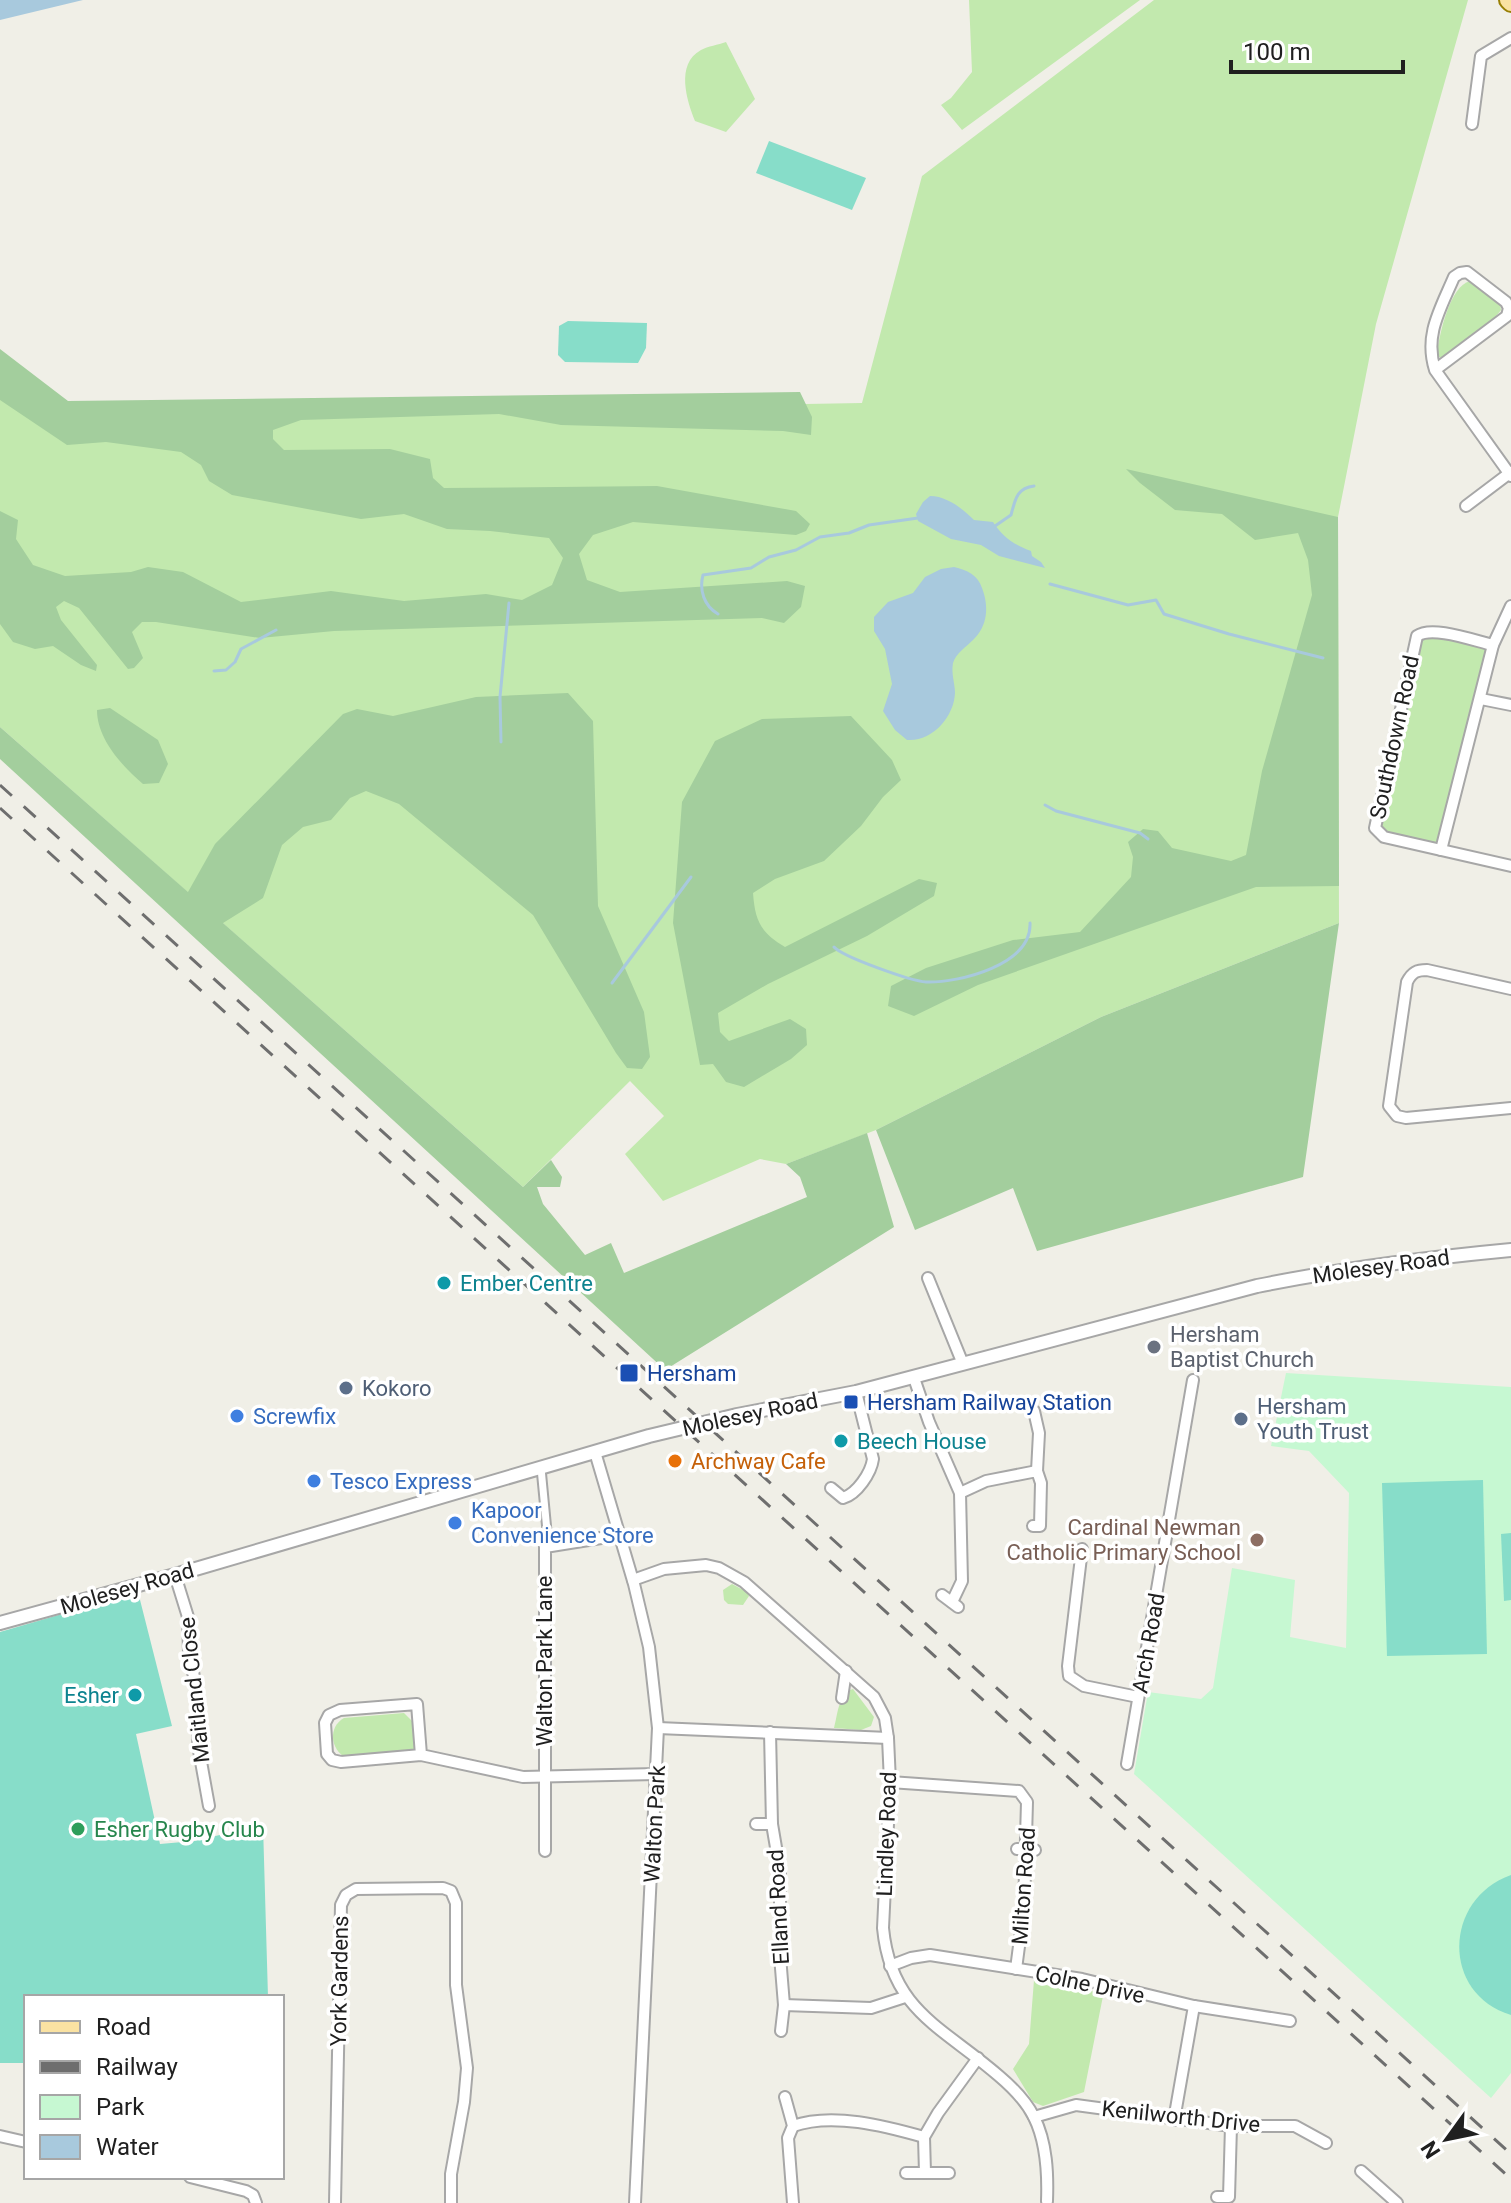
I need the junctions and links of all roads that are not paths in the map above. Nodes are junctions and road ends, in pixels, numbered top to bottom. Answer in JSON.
{"nodes":[{"id":1,"x":1511,"y":38,"type":"edge"},
{"id":2,"x":1472,"y":124,"type":"dead end"},
{"id":3,"x":1435,"y":370,"type":"junction"},
{"id":4,"x":1510,"y":474,"type":"edge"},
{"id":5,"x":1466,"y":506,"type":"dead end"},
{"id":6,"x":1511,"y":606,"type":"edge"},
{"id":7,"x":1493,"y":645,"type":"junction"},
{"id":8,"x":1481,"y":699,"type":"junction"},
{"id":9,"x":1511,"y":705,"type":"edge"},
{"id":10,"x":1441,"y":850,"type":"junction"},
{"id":11,"x":1511,"y":866,"type":"edge"},
{"id":12,"x":1511,"y":989,"type":"edge"},
{"id":13,"x":1511,"y":1108,"type":"edge"},
{"id":14,"x":1511,"y":1250,"type":"edge"},
{"id":15,"x":928,"y":1278,"type":"dead end"},
{"id":16,"x":963,"y":1364,"type":"junction"},
{"id":17,"x":914,"y":1378,"type":"junction"},
{"id":18,"x":1193,"y":1380,"type":"dead end"},
{"id":19,"x":856,"y":1392,"type":"junction"},
{"id":20,"x":1034,"y":1411,"type":"dead end"},
{"id":21,"x":595,"y":1452,"type":"junction"},
{"id":22,"x":541,"y":1468,"type":"junction"},
{"id":23,"x":1037,"y":1471,"type":"junction"},
{"id":24,"x":831,"y":1488,"type":"dead end"},
{"id":25,"x":960,"y":1493,"type":"junction"},
{"id":26,"x":1033,"y":1526,"type":"dead end"},
{"id":27,"x":618,"y":1532,"type":"junction"},
{"id":28,"x":545,"y":1547,"type":"junction"},
{"id":29,"x":1082,"y":1549,"type":"dead end"},
{"id":30,"x":175,"y":1575,"type":"junction"},
{"id":31,"x":633,"y":1580,"type":"junction"},
{"id":32,"x":942,"y":1595,"type":"dead end"},
{"id":33,"x":0,"y":1623,"type":"edge"},
{"id":34,"x":846,"y":1671,"type":"junction"},
{"id":35,"x":1138,"y":1697,"type":"junction"},
{"id":36,"x":842,"y":1698,"type":"dead end"},
{"id":37,"x":658,"y":1728,"type":"junction"},
{"id":38,"x":770,"y":1732,"type":"junction"},
{"id":39,"x":888,"y":1738,"type":"junction"},
{"id":40,"x":421,"y":1755,"type":"junction"},
{"id":41,"x":1127,"y":1764,"type":"dead end"},
{"id":42,"x":656,"y":1774,"type":"junction"},
{"id":43,"x":544,"y":1777,"type":"junction"},
{"id":44,"x":890,"y":1782,"type":"junction"},
{"id":45,"x":209,"y":1806,"type":"dead end"},
{"id":46,"x":756,"y":1824,"type":"dead end"},
{"id":47,"x":772,"y":1824,"type":"junction"},
{"id":48,"x":545,"y":1851,"type":"dead end"},
{"id":49,"x":890,"y":1966,"type":"junction"},
{"id":50,"x":1016,"y":1969,"type":"junction"},
{"id":51,"x":905,"y":1997,"type":"junction"},
{"id":52,"x":784,"y":2005,"type":"junction"},
{"id":53,"x":1194,"y":2006,"type":"junction"},
{"id":54,"x":1290,"y":2021,"type":"dead end"},
{"id":55,"x":781,"y":2031,"type":"dead end"},
{"id":56,"x":978,"y":2058,"type":"junction"},
{"id":57,"x":785,"y":2097,"type":"dead end"},
{"id":58,"x":1034,"y":2117,"type":"junction"},
{"id":59,"x":1174,"y":2120,"type":"junction"},
{"id":60,"x":793,"y":2126,"type":"junction"},
{"id":61,"x":1231,"y":2126,"type":"junction"},
{"id":62,"x":0,"y":2136,"type":"edge"},
{"id":63,"x":924,"y":2137,"type":"junction"},
{"id":64,"x":24,"y":2142,"type":"edge"},
{"id":65,"x":1326,"y":2143,"type":"dead end"},
{"id":66,"x":1361,"y":2171,"type":"dead end"},
{"id":67,"x":906,"y":2173,"type":"dead end"},
{"id":68,"x":925,"y":2173,"type":"junction"},
{"id":69,"x":949,"y":2173,"type":"dead end"},
{"id":70,"x":198,"y":2179,"type":"edge"},
{"id":71,"x":1217,"y":2197,"type":"dead end"},
{"id":72,"x":1230,"y":2200,"type":"edge"},
{"id":73,"x":1047,"y":2201,"type":"edge"},
{"id":74,"x":256,"y":2203,"type":"edge"},
{"id":75,"x":335,"y":2203,"type":"edge"},
{"id":76,"x":451,"y":2203,"type":"edge"},
{"id":77,"x":635,"y":2203,"type":"edge"},
{"id":78,"x":793,"y":2203,"type":"edge"},
{"id":79,"x":1397,"y":2203,"type":"edge"}],
"edges":[{"from":1,"to":2,"type":"street"},
{"from":3,"to":3,"type":"street"},
{"from":3,"to":4,"type":"street"},
{"from":4,"to":5,"type":"street"},
{"from":6,"to":7,"type":"street"},
{"from":7,"to":8,"type":"street"},
{"from":7,"to":10,"type":"street","name":"Southdown Road"},
{"from":8,"to":9,"type":"street"},
{"from":8,"to":10,"type":"street"},
{"from":10,"to":11,"type":"street"},
{"from":12,"to":13,"type":"street"},
{"from":14,"to":16,"type":"street","name":"Molesey Road"},
{"from":15,"to":16,"type":"street"},
{"from":16,"to":17,"type":"street","name":"Molesey Road"},
{"from":17,"to":19,"type":"street","name":"Molesey Road"},
{"from":17,"to":25,"type":"street"},
{"from":18,"to":35,"type":"street","name":"Arch Road"},
{"from":19,"to":21,"type":"street","name":"Molesey Road"},
{"from":19,"to":24,"type":"street"},
{"from":20,"to":23,"type":"street"},
{"from":21,"to":22,"type":"street","name":"Molesey Road"},
{"from":21,"to":27,"type":"street","name":"Walton Park"},
{"from":22,"to":28,"type":"street"},
{"from":22,"to":30,"type":"street","name":"Molesey Road"},
{"from":23,"to":25,"type":"street"},
{"from":23,"to":26,"type":"street"},
{"from":25,"to":32,"type":"street"},
{"from":27,"to":28,"type":"street","name":"Walton Park Lane"},
{"from":27,"to":31,"type":"street","name":"Walton Park"},
{"from":28,"to":43,"type":"street","name":"Walton Park Lane"},
{"from":29,"to":35,"type":"street"},
{"from":30,"to":33,"type":"street","name":"Molesey Road"},
{"from":30,"to":45,"type":"street","name":"Maitland Close"},
{"from":31,"to":34,"type":"street","name":"Lindley Road"},
{"from":31,"to":37,"type":"street","name":"Walton Park"},
{"from":34,"to":36,"type":"street"},
{"from":34,"to":39,"type":"street","name":"Lindley Road"},
{"from":35,"to":41,"type":"street","name":"Arch Road"},
{"from":37,"to":38,"type":"street"},
{"from":37,"to":42,"type":"street","name":"Walton Park"},
{"from":38,"to":39,"type":"street"},
{"from":38,"to":47,"type":"street"},
{"from":39,"to":44,"type":"street","name":"Lindley Road"},
{"from":40,"to":40,"type":"street"},
{"from":40,"to":43,"type":"street"},
{"from":42,"to":43,"type":"street"},
{"from":42,"to":77,"type":"street","name":"Walton Park"},
{"from":43,"to":48,"type":"street","name":"Walton Park Lane"},
{"from":44,"to":49,"type":"street","name":"Lindley Road"},
{"from":44,"to":50,"type":"street","name":"Milton Road"},
{"from":46,"to":47,"type":"street","name":"Elland Road"},
{"from":47,"to":52,"type":"street","name":"Elland Road"},
{"from":49,"to":50,"type":"street","name":"Colne Drive"},
{"from":49,"to":51,"type":"street","name":"Lindley Road"},
{"from":50,"to":53,"type":"street","name":"Colne Drive"},
{"from":51,"to":52,"type":"street"},
{"from":51,"to":56,"type":"street","name":"Lindley Road"},
{"from":52,"to":55,"type":"street","name":"Elland Road"},
{"from":53,"to":54,"type":"street","name":"Colne Drive"},
{"from":53,"to":59,"type":"street"},
{"from":56,"to":58,"type":"street","name":"Lindley Road"},
{"from":56,"to":63,"type":"street"},
{"from":57,"to":60,"type":"street"},
{"from":58,"to":59,"type":"street","name":"Kenilworth Drive"},
{"from":58,"to":73,"type":"street","name":"Lindley Road"},
{"from":59,"to":61,"type":"street","name":"Kenilworth Drive"},
{"from":60,"to":63,"type":"street"},
{"from":60,"to":78,"type":"street"},
{"from":61,"to":65,"type":"street","name":"Kenilworth Drive"},
{"from":61,"to":72,"type":"street"},
{"from":62,"to":64,"type":"street"},
{"from":63,"to":68,"type":"street"},
{"from":66,"to":79,"type":"street"},
{"from":67,"to":68,"type":"street"},
{"from":68,"to":69,"type":"street"},
{"from":70,"to":74,"type":"street"},
{"from":71,"to":72,"type":"street"},
{"from":75,"to":76,"type":"street","name":"York Gardens"}]}
